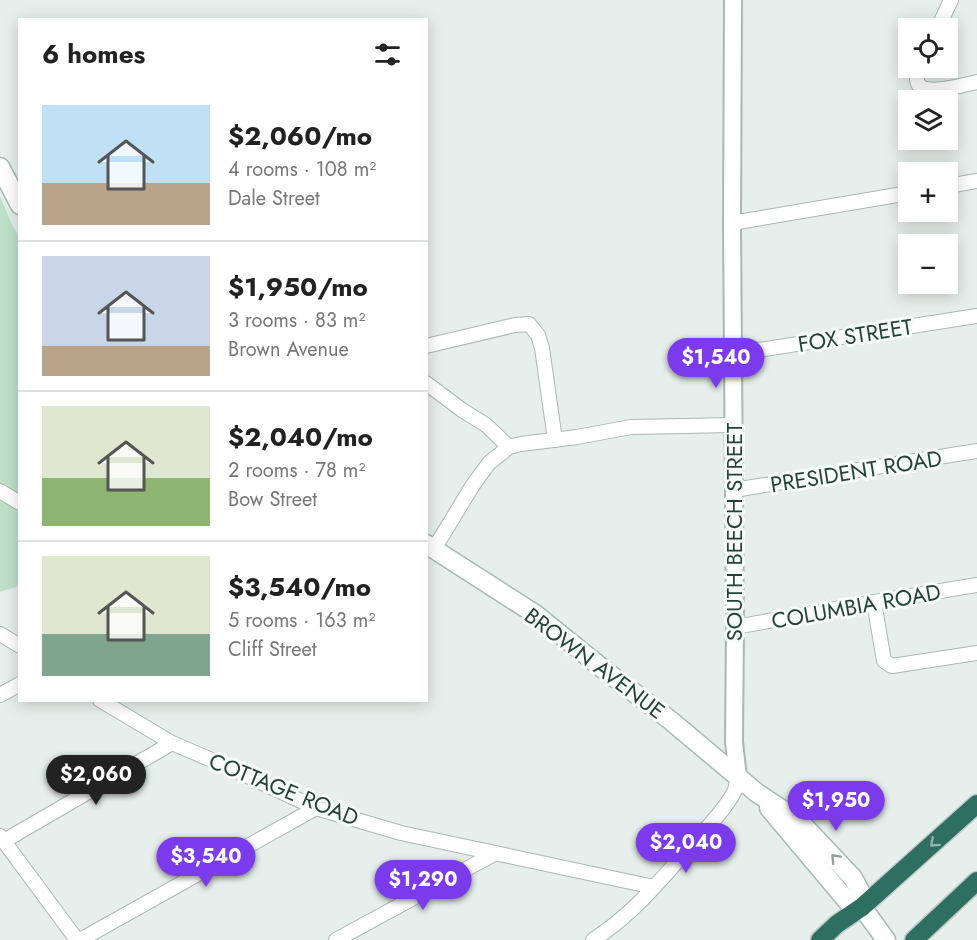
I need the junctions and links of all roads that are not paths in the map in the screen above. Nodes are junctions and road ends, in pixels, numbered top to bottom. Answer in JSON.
{"nodes":[{"id":1,"x":733,"y":0,"type":"edge"},
{"id":2,"x":951,"y":0,"type":"edge"},
{"id":3,"x":943,"y":18,"type":"edge"},
{"id":4,"x":918,"y":78,"type":"edge"},
{"id":5,"x":977,"y":82,"type":"edge"},
{"id":6,"x":0,"y":167,"type":"edge"},
{"id":7,"x":977,"y":181,"type":"edge"},
{"id":8,"x":958,"y":184,"type":"edge"},
{"id":9,"x":898,"y":195,"type":"edge"},
{"id":10,"x":18,"y":201,"type":"edge"},
{"id":11,"x":732,"y":223,"type":"junction"},
{"id":12,"x":977,"y":316,"type":"edge"},
{"id":13,"x":428,"y":346,"type":"edge"},
{"id":14,"x":733,"y":354,"type":"junction"},
{"id":15,"x":428,"y":384,"type":"edge"},
{"id":16,"x":734,"y":425,"type":"junction"},
{"id":17,"x":555,"y":440,"type":"junction"},
{"id":18,"x":509,"y":447,"type":"junction"},
{"id":19,"x":977,"y":451,"type":"edge"},
{"id":20,"x":734,"y":490,"type":"junction"},
{"id":21,"x":0,"y":491,"type":"edge"},
{"id":22,"x":18,"y":502,"type":"edge"},
{"id":23,"x":430,"y":546,"type":"edge"},
{"id":24,"x":977,"y":585,"type":"edge"},
{"id":25,"x":874,"y":602,"type":"junction"},
{"id":26,"x":735,"y":627,"type":"junction"},
{"id":27,"x":0,"y":634,"type":"edge"},
{"id":28,"x":18,"y":645,"type":"edge"},
{"id":29,"x":977,"y":653,"type":"edge"},
{"id":30,"x":18,"y":685,"type":"edge"},
{"id":31,"x":0,"y":695,"type":"edge"},
{"id":32,"x":103,"y":702,"type":"edge"},
{"id":33,"x":172,"y":743,"type":"junction"},
{"id":34,"x":738,"y":777,"type":"junction"},
{"id":35,"x":977,"y":804,"type":"edge"},
{"id":36,"x":316,"y":808,"type":"junction"},
{"id":37,"x":2,"y":839,"type":"edge"},
{"id":38,"x":494,"y":854,"type":"junction"},
{"id":39,"x":977,"y":881,"type":"edge"},
{"id":40,"x":654,"y":888,"type":"junction"},
{"id":41,"x":862,"y":907,"type":"junction"},
{"id":42,"x":78,"y":940,"type":"edge"},
{"id":43,"x":336,"y":940,"type":"edge"},
{"id":44,"x":592,"y":940,"type":"edge"},
{"id":45,"x":820,"y":940,"type":"edge"},
{"id":46,"x":886,"y":940,"type":"edge"},
{"id":47,"x":914,"y":940,"type":"edge"}],
"edges":[{"from":1,"to":11,"type":"street","name":"SOUTH BEECH STREET"},
{"from":2,"to":3,"type":"street"},
{"from":4,"to":5,"type":"street"},
{"from":6,"to":10,"type":"main road"},
{"from":7,"to":8,"type":"street"},
{"from":9,"to":11,"type":"street"},
{"from":11,"to":14,"type":"street","name":"SOUTH BEECH STREET"},
{"from":12,"to":14,"type":"street","name":"FOX STREET"},
{"from":13,"to":17,"type":"street"},
{"from":14,"to":16,"type":"street","name":"SOUTH BEECH STREET"},
{"from":15,"to":18,"type":"street"},
{"from":16,"to":17,"type":"street"},
{"from":16,"to":20,"type":"street","name":"SOUTH BEECH STREET"},
{"from":17,"to":18,"type":"street"},
{"from":18,"to":23,"type":"street"},
{"from":19,"to":20,"type":"street","name":"PRESIDENT ROAD"},
{"from":20,"to":26,"type":"street","name":"SOUTH BEECH STREET"},
{"from":21,"to":22,"type":"street"},
{"from":23,"to":34,"type":"main road","name":"BROWN AVENUE"},
{"from":24,"to":25,"type":"street","name":"COLUMBIA ROAD"},
{"from":25,"to":26,"type":"street","name":"COLUMBIA ROAD"},
{"from":25,"to":29,"type":"street"},
{"from":26,"to":34,"type":"street","name":"SOUTH BEECH STREET"},
{"from":27,"to":28,"type":"street"},
{"from":30,"to":31,"type":"street"},
{"from":32,"to":33,"type":"street","name":"COTTAGE ROAD"},
{"from":33,"to":36,"type":"street","name":"COTTAGE ROAD"},
{"from":33,"to":37,"type":"street"},
{"from":34,"to":40,"type":"street"},
{"from":34,"to":41,"type":"main road","name":"BROWN AVENUE"},
{"from":35,"to":41,"type":"highway","one_way":true},
{"from":36,"to":38,"type":"street","name":"COTTAGE ROAD"},
{"from":36,"to":42,"type":"street"},
{"from":37,"to":42,"type":"street"},
{"from":38,"to":40,"type":"street","name":"COTTAGE ROAD"},
{"from":38,"to":43,"type":"street"},
{"from":39,"to":47,"type":"highway"},
{"from":40,"to":44,"type":"street"},
{"from":41,"to":45,"type":"highway"},
{"from":41,"to":46,"type":"main road","name":"BROWN AVENUE"}]}
